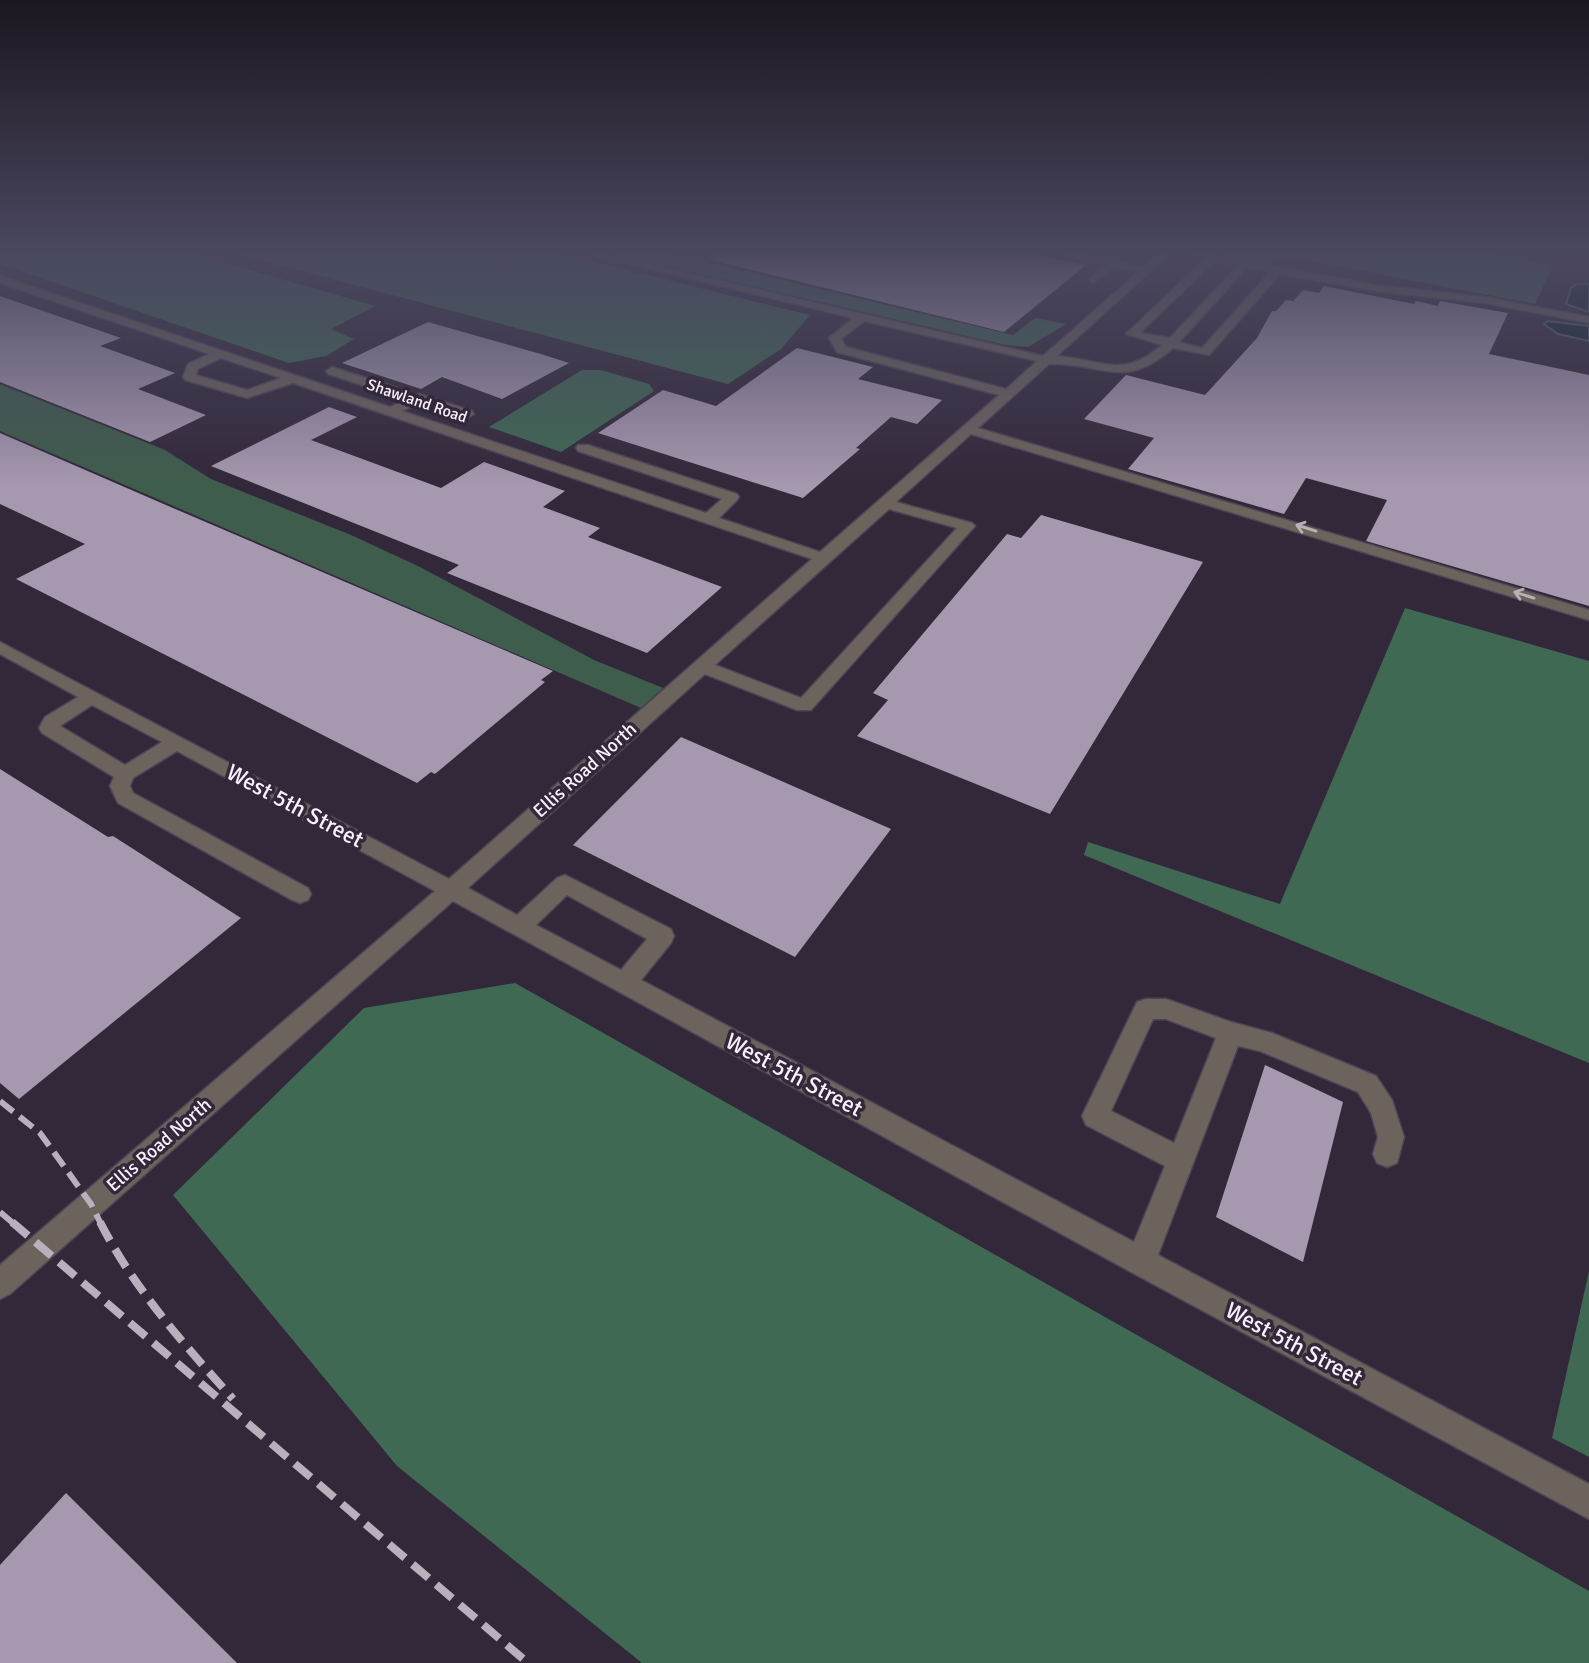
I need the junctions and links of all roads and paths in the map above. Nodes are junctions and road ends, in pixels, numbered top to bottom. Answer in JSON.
{"nodes":[{"id":1,"x":153,"y":331,"type":"edge"},
{"id":2,"x":845,"y":331,"type":"edge"},
{"id":3,"x":920,"y":331,"type":"edge"},
{"id":4,"x":1078,"y":331,"type":"edge"},
{"id":5,"x":1140,"y":331,"type":"edge"},
{"id":6,"x":1182,"y":331,"type":"edge"},
{"id":7,"x":1208,"y":331,"type":"edge"},
{"id":8,"x":1170,"y":343,"type":"junction"},
{"id":9,"x":221,"y":353,"type":"junction"},
{"id":10,"x":1046,"y":360,"type":"junction"},
{"id":11,"x":294,"y":378,"type":"junction"},
{"id":12,"x":314,"y":385,"type":"junction"},
{"id":13,"x":1008,"y":393,"type":"junction"},
{"id":14,"x":359,"y":400,"type":"junction"},
{"id":15,"x":392,"y":411,"type":"junction"},
{"id":16,"x":467,"y":414,"type":"dead end"},
{"id":17,"x":970,"y":429,"type":"junction"},
{"id":18,"x":583,"y":448,"type":"dead end"},
{"id":19,"x":633,"y":465,"type":"junction"},
{"id":20,"x":606,"y":484,"type":"junction"},
{"id":21,"x":885,"y":503,"type":"junction"},
{"id":22,"x":709,"y":519,"type":"junction"},
{"id":23,"x":823,"y":558,"type":"junction"},
{"id":24,"x":1589,"y":615,"type":"edge"},
{"id":25,"x":0,"y":647,"type":"edge"},
{"id":26,"x":702,"y":666,"type":"junction"},
{"id":27,"x":91,"y":697,"type":"junction"},
{"id":28,"x":177,"y":743,"type":"junction"},
{"id":29,"x":125,"y":774,"type":"junction"},
{"id":30,"x":451,"y":890,"type":"junction"},
{"id":31,"x":300,"y":894,"type":"dead end"},
{"id":32,"x":519,"y":927,"type":"junction"},
{"id":33,"x":624,"y":984,"type":"junction"},
{"id":34,"x":1231,"y":1033,"type":"junction"},
{"id":35,"x":1387,"y":1154,"type":"dead end"},
{"id":36,"x":1182,"y":1161,"type":"junction"},
{"id":37,"x":1142,"y":1262,"type":"junction"},
{"id":38,"x":0,"y":1284,"type":"edge"},
{"id":39,"x":1589,"y":1502,"type":"edge"}],
"edges":[{"from":1,"to":9,"type":"street","name":"Shawland Road"},
{"from":2,"to":13,"type":"street"},
{"from":3,"to":10,"type":"street"},
{"from":4,"to":10,"type":"street","name":"Ellis Road North"},
{"from":5,"to":8,"type":"street"},
{"from":6,"to":8,"type":"street"},
{"from":7,"to":8,"type":"street"},
{"from":8,"to":10,"type":"street"},
{"from":9,"to":11,"type":"street","name":"Shawland Road"},
{"from":9,"to":11,"type":"street"},
{"from":10,"to":13,"type":"street","name":"Ellis Road North"},
{"from":11,"to":12,"type":"street","name":"Shawland Road"},
{"from":12,"to":14,"type":"street","name":"Shawland Road"},
{"from":12,"to":14,"type":"street"},
{"from":13,"to":17,"type":"street","name":"Ellis Road North"},
{"from":14,"to":15,"type":"street","name":"Shawland Road"},
{"from":15,"to":16,"type":"street"},
{"from":15,"to":20,"type":"street","name":"Shawland Road"},
{"from":17,"to":21,"type":"street","name":"Ellis Road North"},
{"from":24,"to":17,"type":"street","one_way":true},
{"from":18,"to":19,"type":"street"},
{"from":19,"to":20,"type":"street"},
{"from":19,"to":22,"type":"street"},
{"from":20,"to":22,"type":"street","name":"Shawland Road"},
{"from":21,"to":23,"type":"street","name":"Ellis Road North"},
{"from":21,"to":26,"type":"street"},
{"from":22,"to":23,"type":"street","name":"Shawland Road"},
{"from":23,"to":26,"type":"street","name":"Ellis Road North"},
{"from":25,"to":27,"type":"street","name":"West 5th Street"},
{"from":26,"to":30,"type":"street","name":"Ellis Road North"},
{"from":27,"to":28,"type":"street","name":"West 5th Street"},
{"from":27,"to":29,"type":"street"},
{"from":28,"to":29,"type":"street"},
{"from":28,"to":30,"type":"street","name":"West 5th Street"},
{"from":29,"to":31,"type":"street"},
{"from":30,"to":32,"type":"street","name":"West 5th Street"},
{"from":30,"to":38,"type":"street","name":"Ellis Road North"},
{"from":32,"to":33,"type":"street","name":"West 5th Street"},
{"from":32,"to":33,"type":"street"},
{"from":33,"to":37,"type":"street","name":"West 5th Street"},
{"from":34,"to":35,"type":"street"},
{"from":34,"to":36,"type":"street"},
{"from":34,"to":36,"type":"street"},
{"from":36,"to":37,"type":"street"},
{"from":37,"to":39,"type":"street","name":"West 5th Street"}]}
